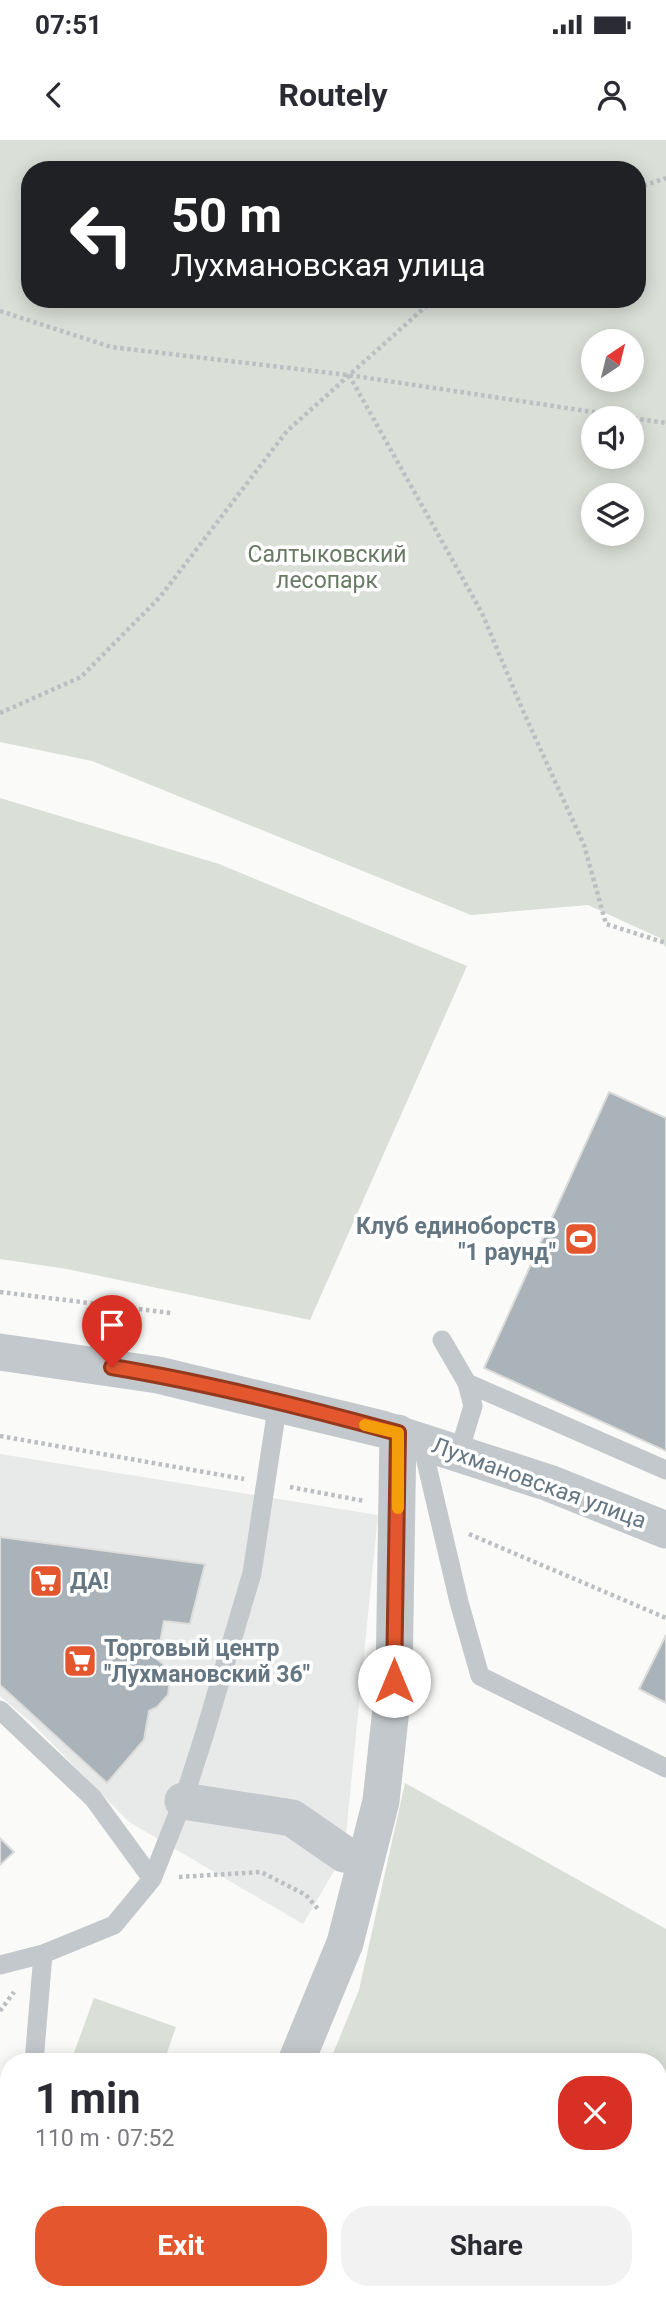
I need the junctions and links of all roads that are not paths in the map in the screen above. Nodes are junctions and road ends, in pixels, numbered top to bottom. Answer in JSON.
{"nodes":[{"id":1,"x":442,"y":1340,"type":"dead end"},
{"id":2,"x":0,"y":1352,"type":"edge"},
{"id":3,"x":467,"y":1383,"type":"junction"},
{"id":4,"x":278,"y":1402,"type":"junction"},
{"id":5,"x":410,"y":1437,"type":"junction"},
{"id":6,"x":458,"y":1452,"type":"junction"},
{"id":7,"x":666,"y":1471,"type":"edge"},
{"id":8,"x":666,"y":1530,"type":"edge"},
{"id":9,"x":0,"y":1710,"type":"edge"},
{"id":10,"x":666,"y":1768,"type":"edge"},
{"id":11,"x":183,"y":1801,"type":"junction"},
{"id":12,"x":366,"y":1859,"type":"junction"},
{"id":13,"x":152,"y":1879,"type":"junction"},
{"id":14,"x":43,"y":1954,"type":"junction"},
{"id":15,"x":0,"y":1965,"type":"edge"},
{"id":16,"x":35,"y":2053,"type":"edge"},
{"id":17,"x":300,"y":2053,"type":"edge"}],
"edges":[{"from":1,"to":3,"type":"lane"},
{"from":2,"to":4,"type":"street","name":"Лухмановская улица"},
{"from":3,"to":6,"type":"lane"},
{"from":3,"to":7,"type":"lane"},
{"from":4,"to":5,"type":"street","name":"Лухмановская улица"},
{"from":4,"to":11,"type":"lane"},
{"from":5,"to":6,"type":"street","name":"Лухмановская улица"},
{"from":5,"to":10,"type":"lane"},
{"from":5,"to":12,"type":"street"},
{"from":6,"to":8,"type":"street","name":"Лухмановская улица"},
{"from":9,"to":13,"type":"lane"},
{"from":11,"to":12,"type":"street"},
{"from":11,"to":13,"type":"lane"},
{"from":12,"to":17,"type":"street"},
{"from":13,"to":14,"type":"lane"},
{"from":14,"to":15,"type":"lane"},
{"from":14,"to":16,"type":"lane"}]}
